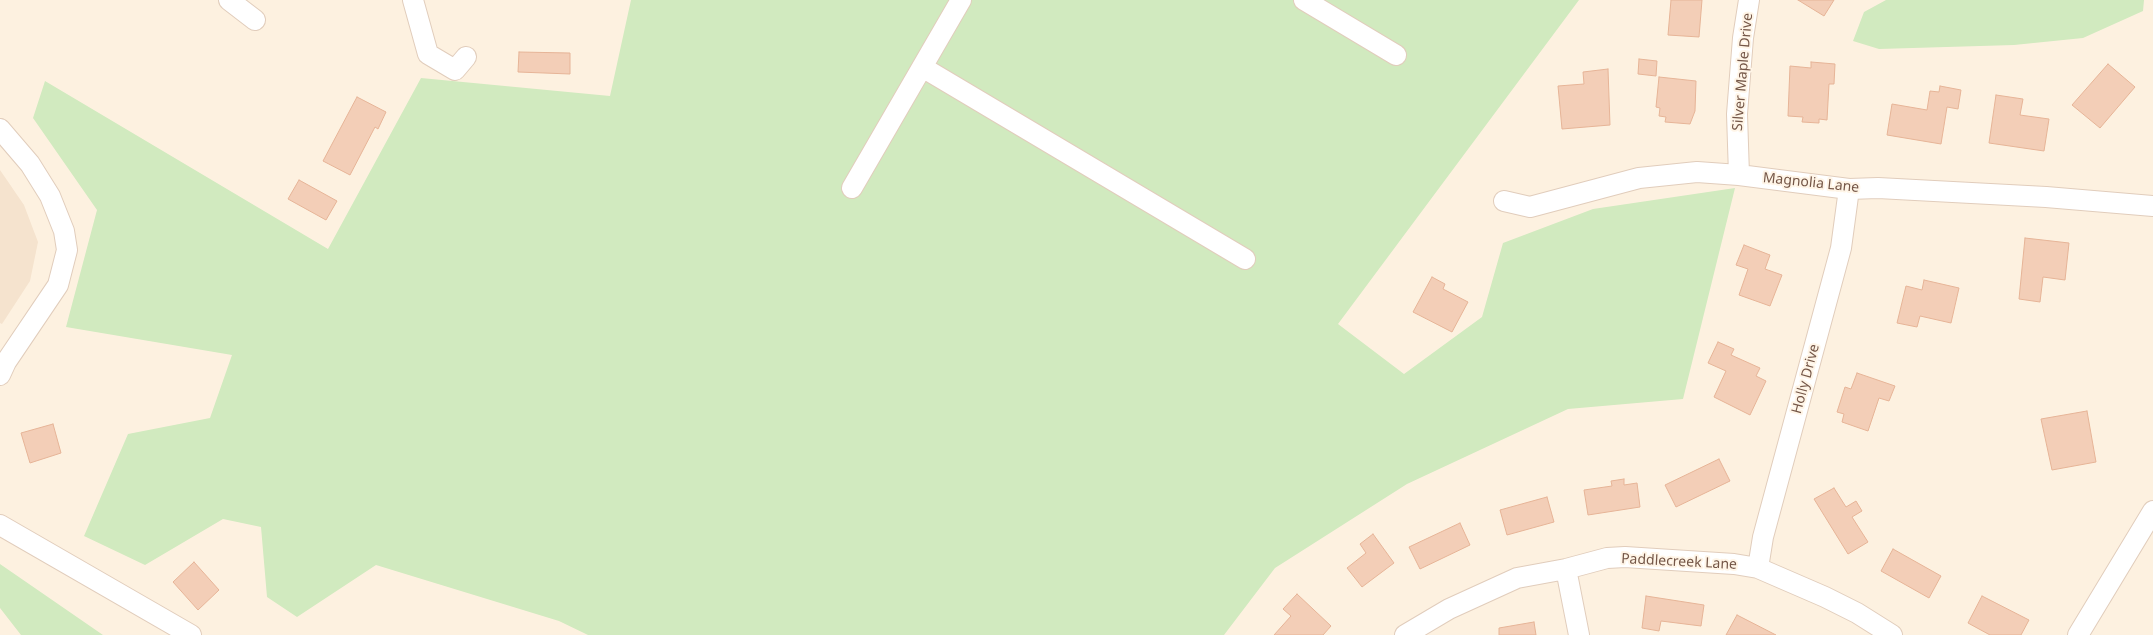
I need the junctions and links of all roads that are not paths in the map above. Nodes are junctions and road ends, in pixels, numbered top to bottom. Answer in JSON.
{"nodes":[{"id":1,"x":229,"y":0,"type":"edge"},
{"id":2,"x":413,"y":0,"type":"edge"},
{"id":3,"x":961,"y":0,"type":"edge"},
{"id":4,"x":1304,"y":0,"type":"edge"},
{"id":5,"x":1749,"y":0,"type":"edge"},
{"id":6,"x":255,"y":20,"type":"dead end"},
{"id":7,"x":1396,"y":55,"type":"dead end"},
{"id":8,"x":466,"y":57,"type":"dead end"},
{"id":9,"x":922,"y":68,"type":"junction"},
{"id":10,"x":0,"y":129,"type":"edge"},
{"id":11,"x":1738,"y":175,"type":"junction"},
{"id":12,"x":852,"y":188,"type":"dead end"},
{"id":13,"x":1849,"y":189,"type":"junction"},
{"id":14,"x":1504,"y":201,"type":"dead end"},
{"id":15,"x":2153,"y":206,"type":"edge"},
{"id":16,"x":1245,"y":259,"type":"dead end"},
{"id":17,"x":0,"y":375,"type":"edge"},
{"id":18,"x":2153,"y":511,"type":"edge"},
{"id":19,"x":0,"y":525,"type":"edge"},
{"id":20,"x":1758,"y":568,"type":"junction"},
{"id":21,"x":1566,"y":569,"type":"junction"},
{"id":22,"x":191,"y":635,"type":"edge"},
{"id":23,"x":1405,"y":635,"type":"edge"},
{"id":24,"x":1579,"y":635,"type":"edge"},
{"id":25,"x":1892,"y":635,"type":"edge"},
{"id":26,"x":2078,"y":635,"type":"edge"}],
"edges":[{"from":1,"to":6,"type":"street"},
{"from":2,"to":8,"type":"street"},
{"from":3,"to":9,"type":"street"},
{"from":4,"to":7,"type":"street"},
{"from":5,"to":11,"type":"street","name":"Silver Maple Drive"},
{"from":9,"to":12,"type":"street"},
{"from":9,"to":16,"type":"street"},
{"from":10,"to":17,"type":"street"},
{"from":11,"to":13,"type":"street","name":"Magnolia Lane"},
{"from":11,"to":14,"type":"street","name":"Magnolia Lane"},
{"from":13,"to":15,"type":"street","name":"Magnolia Lane"},
{"from":13,"to":20,"type":"street","name":"Holly Drive"},
{"from":18,"to":26,"type":"street"},
{"from":19,"to":22,"type":"street"},
{"from":20,"to":21,"type":"street","name":"Paddlecreek Lane"},
{"from":20,"to":25,"type":"street","name":"Paddlecreek Lane"},
{"from":21,"to":23,"type":"street","name":"Paddlecreek Lane"},
{"from":21,"to":24,"type":"street"}]}
